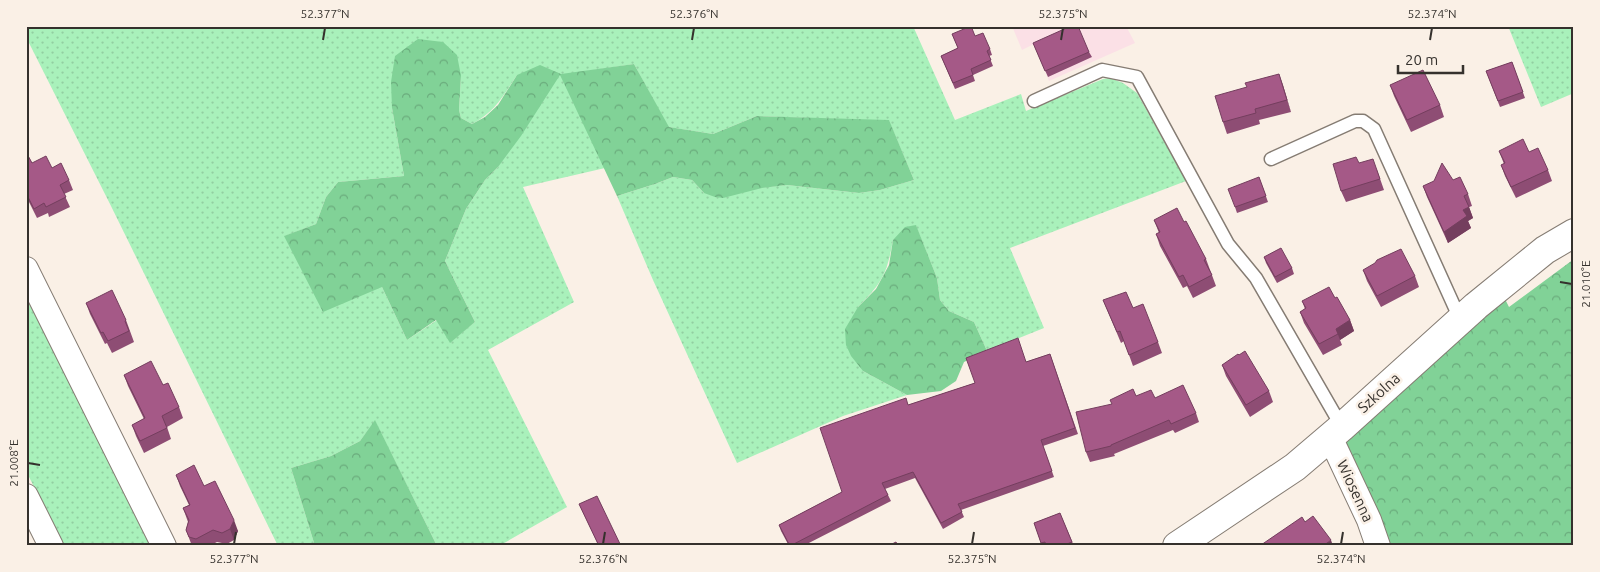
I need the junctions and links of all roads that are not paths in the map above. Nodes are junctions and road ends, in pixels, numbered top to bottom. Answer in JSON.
{"nodes":[{"id":1,"x":1034,"y":101,"type":"dead end"},
{"id":2,"x":1271,"y":159,"type":"dead end"},
{"id":3,"x":1574,"y":233,"type":"edge"},
{"id":4,"x":26,"y":269,"type":"edge"},
{"id":5,"x":1460,"y":320,"type":"junction"},
{"id":6,"x":1336,"y":432,"type":"junction"},
{"id":7,"x":26,"y":496,"type":"edge"},
{"id":8,"x":51,"y":546,"type":"edge"},
{"id":9,"x":164,"y":546,"type":"edge"},
{"id":10,"x":1177,"y":546,"type":"edge"},
{"id":11,"x":1378,"y":546,"type":"edge"}],
"edges":[{"from":1,"to":6,"type":"lane"},
{"from":2,"to":5,"type":"lane"},
{"from":3,"to":5,"type":"street","name":"Szkolna"},
{"from":4,"to":9,"type":"street"},
{"from":5,"to":6,"type":"street","name":"Szkolna"},
{"from":6,"to":10,"type":"street","name":"Szkolna"},
{"from":6,"to":11,"type":"street","name":"Wiosenna"},
{"from":7,"to":8,"type":"street"}]}
